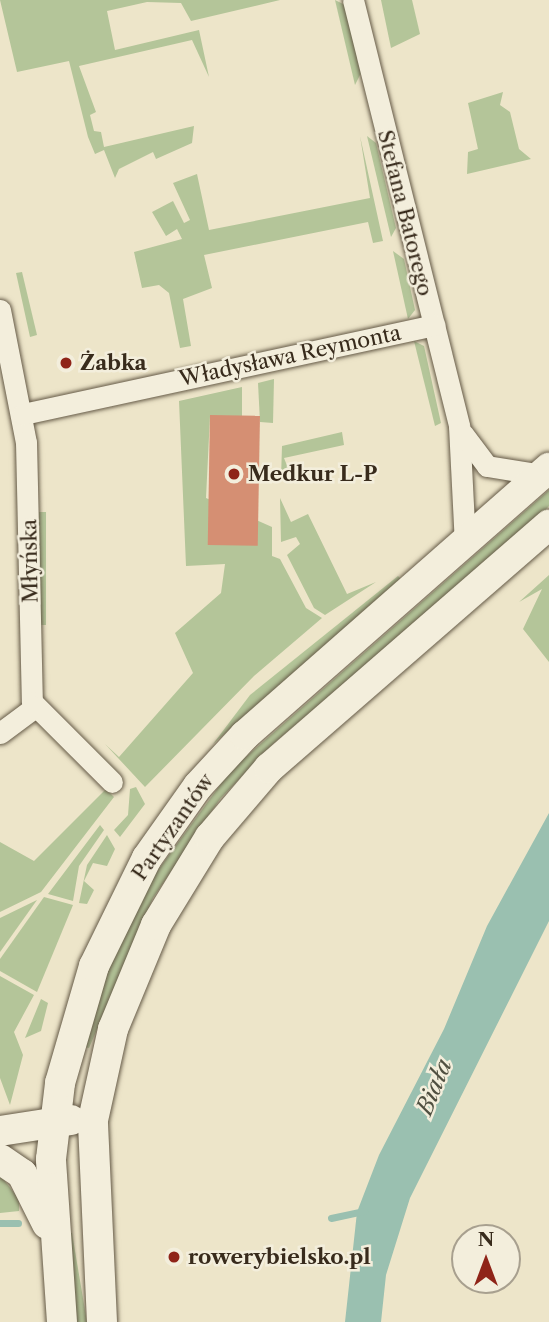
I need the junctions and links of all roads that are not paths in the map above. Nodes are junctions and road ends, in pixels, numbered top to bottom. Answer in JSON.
{"nodes":[{"id":1,"x":353,"y":0,"type":"edge"},
{"id":2,"x":0,"y":310,"type":"edge"},
{"id":3,"x":433,"y":325,"type":"junction"},
{"id":4,"x":23,"y":414,"type":"junction"},
{"id":5,"x":459,"y":426,"type":"junction"},
{"id":6,"x":546,"y":471,"type":"edge"},
{"id":7,"x":549,"y":525,"type":"edge"},
{"id":8,"x":466,"y":546,"type":"junction"},
{"id":9,"x":35,"y":707,"type":"junction"},
{"id":10,"x":0,"y":733,"type":"edge"},
{"id":11,"x":112,"y":782,"type":"dead end"},
{"id":12,"x":54,"y":1119,"type":"junction"},
{"id":13,"x":93,"y":1120,"type":"junction"},
{"id":14,"x":0,"y":1131,"type":"edge"},
{"id":15,"x":0,"y":1159,"type":"edge"},
{"id":16,"x":55,"y":1246,"type":"junction"},
{"id":17,"x":62,"y":1322,"type":"edge"},
{"id":18,"x":102,"y":1322,"type":"edge"}],
"edges":[{"from":1,"to":3,"type":"street","name":"Stefana Batorego"},
{"from":2,"to":4,"type":"street","name":"Młyńska"},
{"from":3,"to":4,"type":"street","name":"Władysława Reymonta"},
{"from":3,"to":5,"type":"street","name":"Stefana Batorego"},
{"from":4,"to":9,"type":"street","name":"Młyńska"},
{"from":5,"to":6,"type":"street","name":"Stefana Batorego"},
{"from":5,"to":8,"type":"street","name":"Stefana Batorego"},
{"from":6,"to":8,"type":"main road","name":"Partyzantów"},
{"from":7,"to":13,"type":"main road","name":"Partyzantów"},
{"from":8,"to":12,"type":"main road","name":"Partyzantów"},
{"from":9,"to":10,"type":"street"},
{"from":9,"to":11,"type":"street"},
{"from":12,"to":13,"type":"main road"},
{"from":12,"to":14,"type":"main road"},
{"from":12,"to":16,"type":"main road","name":"Partyzantów"},
{"from":13,"to":18,"type":"main road","name":"Partyzantów"},
{"from":15,"to":16,"type":"main road"},
{"from":16,"to":17,"type":"main road","name":"Partyzantów"}]}
